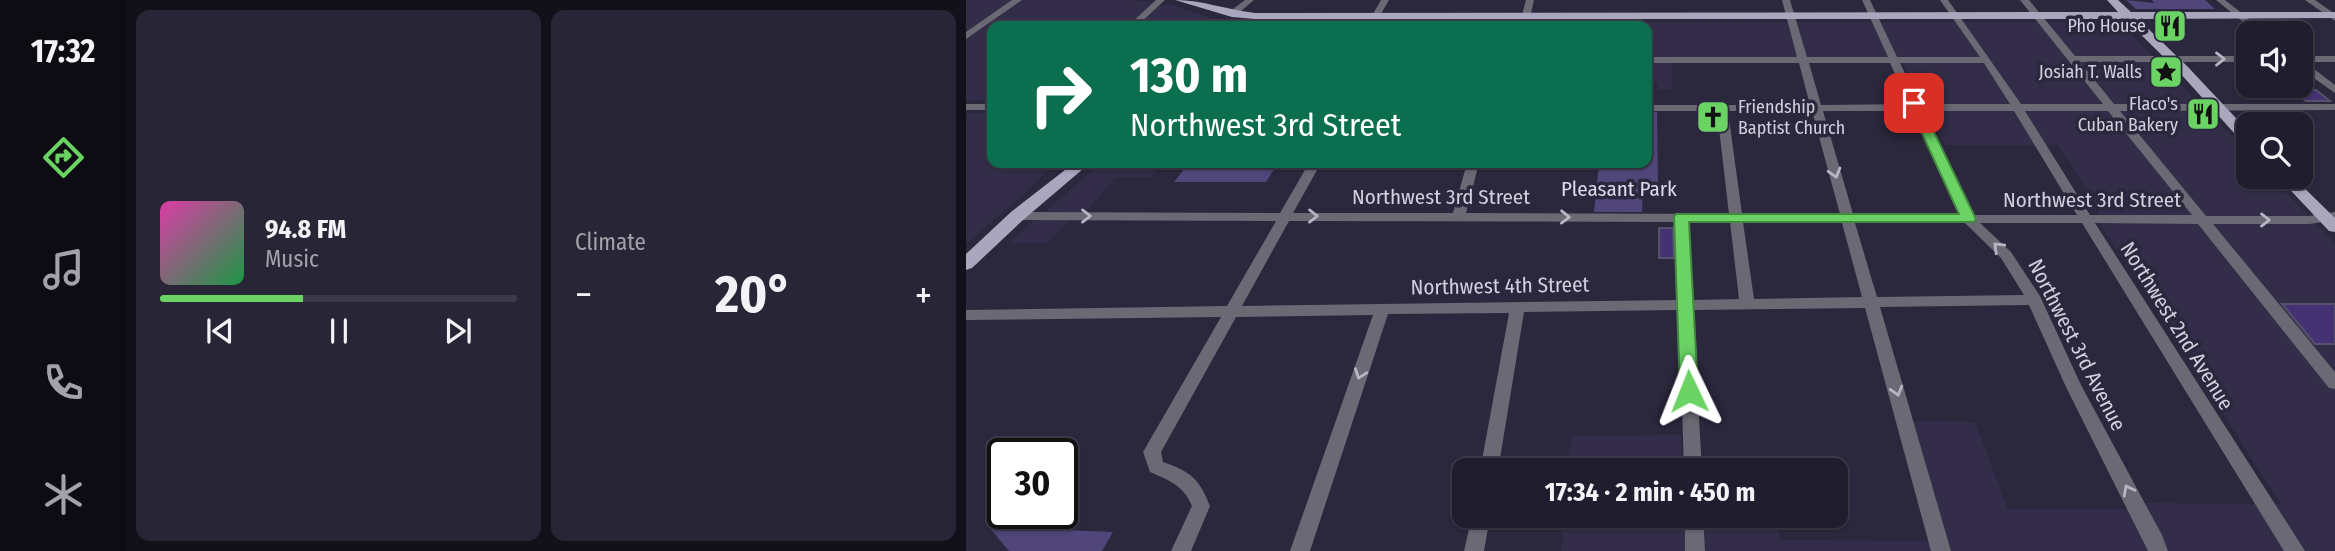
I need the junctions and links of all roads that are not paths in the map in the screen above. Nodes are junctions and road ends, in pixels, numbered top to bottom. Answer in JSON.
{"nodes":[{"id":1,"x":1018,"y":0,"type":"edge"},
{"id":2,"x":1161,"y":0,"type":"edge"},
{"id":3,"x":1180,"y":0,"type":"edge"},
{"id":4,"x":1240,"y":0,"type":"edge"},
{"id":5,"x":1250,"y":0,"type":"edge"},
{"id":6,"x":1385,"y":0,"type":"edge"},
{"id":7,"x":1530,"y":0,"type":"edge"},
{"id":8,"x":1786,"y":0,"type":"edge"},
{"id":9,"x":1866,"y":0,"type":"edge"},
{"id":10,"x":1944,"y":0,"type":"edge"},
{"id":11,"x":2024,"y":0,"type":"edge"},
{"id":12,"x":2112,"y":0,"type":"edge"},
{"id":13,"x":2220,"y":0,"type":"edge"},
{"id":14,"x":2309,"y":0,"type":"edge"},
{"id":15,"x":2316,"y":0,"type":"edge"},
{"id":16,"x":1232,"y":14,"type":"junction"},
{"id":17,"x":2037,"y":15,"type":"junction"},
{"id":18,"x":2334,"y":15,"type":"edge"},
{"id":19,"x":1791,"y":16,"type":"junction"},
{"id":20,"x":1874,"y":16,"type":"junction"},
{"id":21,"x":1957,"y":16,"type":"junction"},
{"id":22,"x":2128,"y":16,"type":"junction"},
{"id":23,"x":2240,"y":16,"type":"junction"},
{"id":24,"x":987,"y":21,"type":"edge"},
{"id":25,"x":988,"y":21,"type":"edge"},
{"id":26,"x":1138,"y":21,"type":"edge"},
{"id":27,"x":1226,"y":21,"type":"edge"},
{"id":28,"x":1373,"y":21,"type":"edge"},
{"id":29,"x":1524,"y":21,"type":"edge"},
{"id":30,"x":2246,"y":21,"type":"edge"},
{"id":31,"x":966,"y":36,"type":"edge"},
{"id":32,"x":2073,"y":59,"type":"junction"},
{"id":33,"x":2173,"y":59,"type":"junction"},
{"id":34,"x":2236,"y":59,"type":"edge"},
{"id":35,"x":2335,"y":59,"type":"edge"},
{"id":36,"x":1652,"y":60,"type":"edge"},
{"id":37,"x":1803,"y":60,"type":"junction"},
{"id":38,"x":1894,"y":60,"type":"junction"},
{"id":39,"x":1987,"y":60,"type":"junction"},
{"id":40,"x":2313,"y":60,"type":"edge"},
{"id":41,"x":2313,"y":71,"type":"edge"},
{"id":42,"x":2335,"y":90,"type":"edge"},
{"id":43,"x":2111,"y":106,"type":"junction"},
{"id":44,"x":2216,"y":106,"type":"junction"},
{"id":45,"x":966,"y":107,"type":"edge"},
{"id":46,"x":987,"y":107,"type":"edge"},
{"id":47,"x":1816,"y":107,"type":"junction"},
{"id":48,"x":2335,"y":107,"type":"edge"},
{"id":49,"x":1652,"y":108,"type":"edge"},
{"id":50,"x":1722,"y":108,"type":"junction"},
{"id":51,"x":1916,"y":108,"type":"junction"},
{"id":52,"x":2018,"y":108,"type":"junction"},
{"id":53,"x":2236,"y":127,"type":"edge"},
{"id":54,"x":1077,"y":168,"type":"edge"},
{"id":55,"x":1312,"y":168,"type":"edge"},
{"id":56,"x":1472,"y":168,"type":"edge"},
{"id":57,"x":2298,"y":189,"type":"edge"},
{"id":58,"x":1017,"y":216,"type":"junction"},
{"id":59,"x":1284,"y":216,"type":"junction"},
{"id":60,"x":1459,"y":216,"type":"junction"},
{"id":61,"x":1682,"y":217,"type":"junction"},
{"id":62,"x":1737,"y":217,"type":"junction"},
{"id":63,"x":1847,"y":218,"type":"junction"},
{"id":64,"x":1968,"y":219,"type":"junction"},
{"id":65,"x":2086,"y":220,"type":"junction"},
{"id":66,"x":2204,"y":220,"type":"junction"},
{"id":67,"x":2332,"y":220,"type":"edge"},
{"id":68,"x":966,"y":264,"type":"edge"},
{"id":69,"x":2035,"y":300,"type":"junction"},
{"id":70,"x":1871,"y":302,"type":"junction"},
{"id":71,"x":1747,"y":303,"type":"junction"},
{"id":72,"x":1685,"y":304,"type":"junction"},
{"id":73,"x":1517,"y":308,"type":"junction"},
{"id":74,"x":1382,"y":310,"type":"junction"},
{"id":75,"x":1229,"y":312,"type":"junction"},
{"id":76,"x":966,"y":315,"type":"edge"},
{"id":77,"x":2335,"y":383,"type":"edge"},
{"id":78,"x":1491,"y":458,"type":"edge"},
{"id":79,"x":1692,"y":458,"type":"edge"},
{"id":80,"x":1479,"y":528,"type":"edge"},
{"id":81,"x":1694,"y":528,"type":"edge"},
{"id":82,"x":1184,"y":546,"type":"edge"},
{"id":83,"x":1300,"y":551,"type":"edge"},
{"id":84,"x":1474,"y":551,"type":"edge"},
{"id":85,"x":1695,"y":551,"type":"edge"},
{"id":86,"x":1941,"y":551,"type":"edge"},
{"id":87,"x":2158,"y":551,"type":"edge"},
{"id":88,"x":2295,"y":551,"type":"edge"}],
"edges":[{"from":1,"to":25,"type":"street"},
{"from":2,"to":26,"type":"street"},
{"from":3,"to":16,"type":"main road"},
{"from":4,"to":16,"type":"street"},
{"from":5,"to":16,"type":"street"},
{"from":6,"to":28,"type":"street"},
{"from":7,"to":29,"type":"street"},
{"from":8,"to":19,"type":"street"},
{"from":9,"to":20,"type":"street","name":"Northwest 3rd Avenue"},
{"from":10,"to":21,"type":"street","name":"Northwest 2nd Avenue"},
{"from":11,"to":17,"type":"street"},
{"from":12,"to":22,"type":"main road"},
{"from":13,"to":23,"type":"street"},
{"from":14,"to":18,"type":"street"},
{"from":15,"to":18,"type":"street"},
{"from":16,"to":27,"type":"main road"},
{"from":16,"to":28,"type":"main road"},
{"from":17,"to":21,"type":"main road"},
{"from":17,"to":22,"type":"main road"},
{"from":17,"to":32,"type":"street"},
{"from":18,"to":23,"type":"main road"},
{"from":19,"to":20,"type":"main road"},
{"from":19,"to":29,"type":"main road"},
{"from":19,"to":37,"type":"street"},
{"from":20,"to":21,"type":"main road"},
{"from":20,"to":38,"type":"street","name":"Northwest 3rd Avenue"},
{"from":21,"to":39,"type":"street","name":"Northwest 2nd Avenue"},
{"from":22,"to":23,"type":"main road"},
{"from":22,"to":33,"type":"main road"},
{"from":23,"to":30,"type":"street"},
{"from":24,"to":31,"type":"street"},
{"from":28,"to":29,"type":"main road"},
{"from":32,"to":33,"type":"street"},
{"from":32,"to":43,"type":"street"},
{"from":33,"to":34,"type":"street","one_way":true},
{"from":33,"to":44,"type":"main road"},
{"from":35,"to":40,"type":"street"},
{"from":36,"to":37,"type":"street"},
{"from":37,"to":38,"type":"street"},
{"from":37,"to":47,"type":"street"},
{"from":38,"to":39,"type":"street"},
{"from":38,"to":51,"type":"street","name":"Northwest 3rd Avenue"},
{"from":39,"to":52,"type":"street","name":"Northwest 2nd Avenue"},
{"from":41,"to":42,"type":"street"},
{"from":43,"to":44,"type":"street"},
{"from":43,"to":52,"type":"street"},
{"from":43,"to":66,"type":"street"},
{"from":44,"to":48,"type":"street"},
{"from":44,"to":53,"type":"main road"},
{"from":45,"to":46,"type":"street"},
{"from":47,"to":50,"type":"street"},
{"from":47,"to":51,"type":"street"},
{"from":47,"to":63,"type":"street","one_way":true},
{"from":49,"to":50,"type":"street"},
{"from":50,"to":62,"type":"street"},
{"from":51,"to":52,"type":"street"},
{"from":51,"to":64,"type":"street","name":"Northwest 3rd Avenue"},
{"from":52,"to":65,"type":"street","name":"Northwest 2nd Avenue"},
{"from":54,"to":58,"type":"main road"},
{"from":55,"to":59,"type":"street"},
{"from":56,"to":60,"type":"street"},
{"from":57,"to":67,"type":"main road"},
{"from":58,"to":59,"type":"street","name":"Northwest 3rd Street","one_way":true},
{"from":58,"to":68,"type":"main road"},
{"from":59,"to":60,"type":"street","name":"Northwest 3rd Street","one_way":true},
{"from":59,"to":75,"type":"street"},
{"from":60,"to":61,"type":"street","name":"Northwest 3rd Street","one_way":true},
{"from":61,"to":62,"type":"street","name":"Northwest 3rd Street"},
{"from":61,"to":72,"type":"street"},
{"from":62,"to":63,"type":"street","name":"Northwest 3rd Street"},
{"from":62,"to":71,"type":"street"},
{"from":63,"to":64,"type":"street","name":"Northwest 3rd Street"},
{"from":63,"to":70,"type":"street"},
{"from":64,"to":65,"type":"street","name":"Northwest 3rd Street"},
{"from":69,"to":64,"type":"street","name":"Northwest 3rd Avenue","one_way":true},
{"from":65,"to":66,"type":"street","name":"Northwest 3rd Street"},
{"from":65,"to":88,"type":"street","name":"Northwest 2nd Avenue"},
{"from":66,"to":67,"type":"street","name":"Northwest 3rd Street","one_way":true},
{"from":66,"to":77,"type":"street"},
{"from":69,"to":70,"type":"street","name":"Northwest 4th Street"},
{"from":87,"to":69,"type":"street","name":"Northwest 3rd Avenue","one_way":true},
{"from":70,"to":71,"type":"street","name":"Northwest 4th Street"},
{"from":70,"to":86,"type":"street","one_way":true},
{"from":71,"to":72,"type":"street","name":"Northwest 4th Street"},
{"from":72,"to":73,"type":"street","name":"Northwest 4th Street"},
{"from":72,"to":79,"type":"street"},
{"from":73,"to":74,"type":"street","name":"Northwest 4th Street"},
{"from":73,"to":78,"type":"street"},
{"from":74,"to":75,"type":"street","name":"Northwest 4th Street"},
{"from":74,"to":83,"type":"street","one_way":true},
{"from":75,"to":76,"type":"street","name":"Northwest 4th Street"},
{"from":75,"to":82,"type":"street"},
{"from":80,"to":84,"type":"street"},
{"from":81,"to":85,"type":"street"}]}
